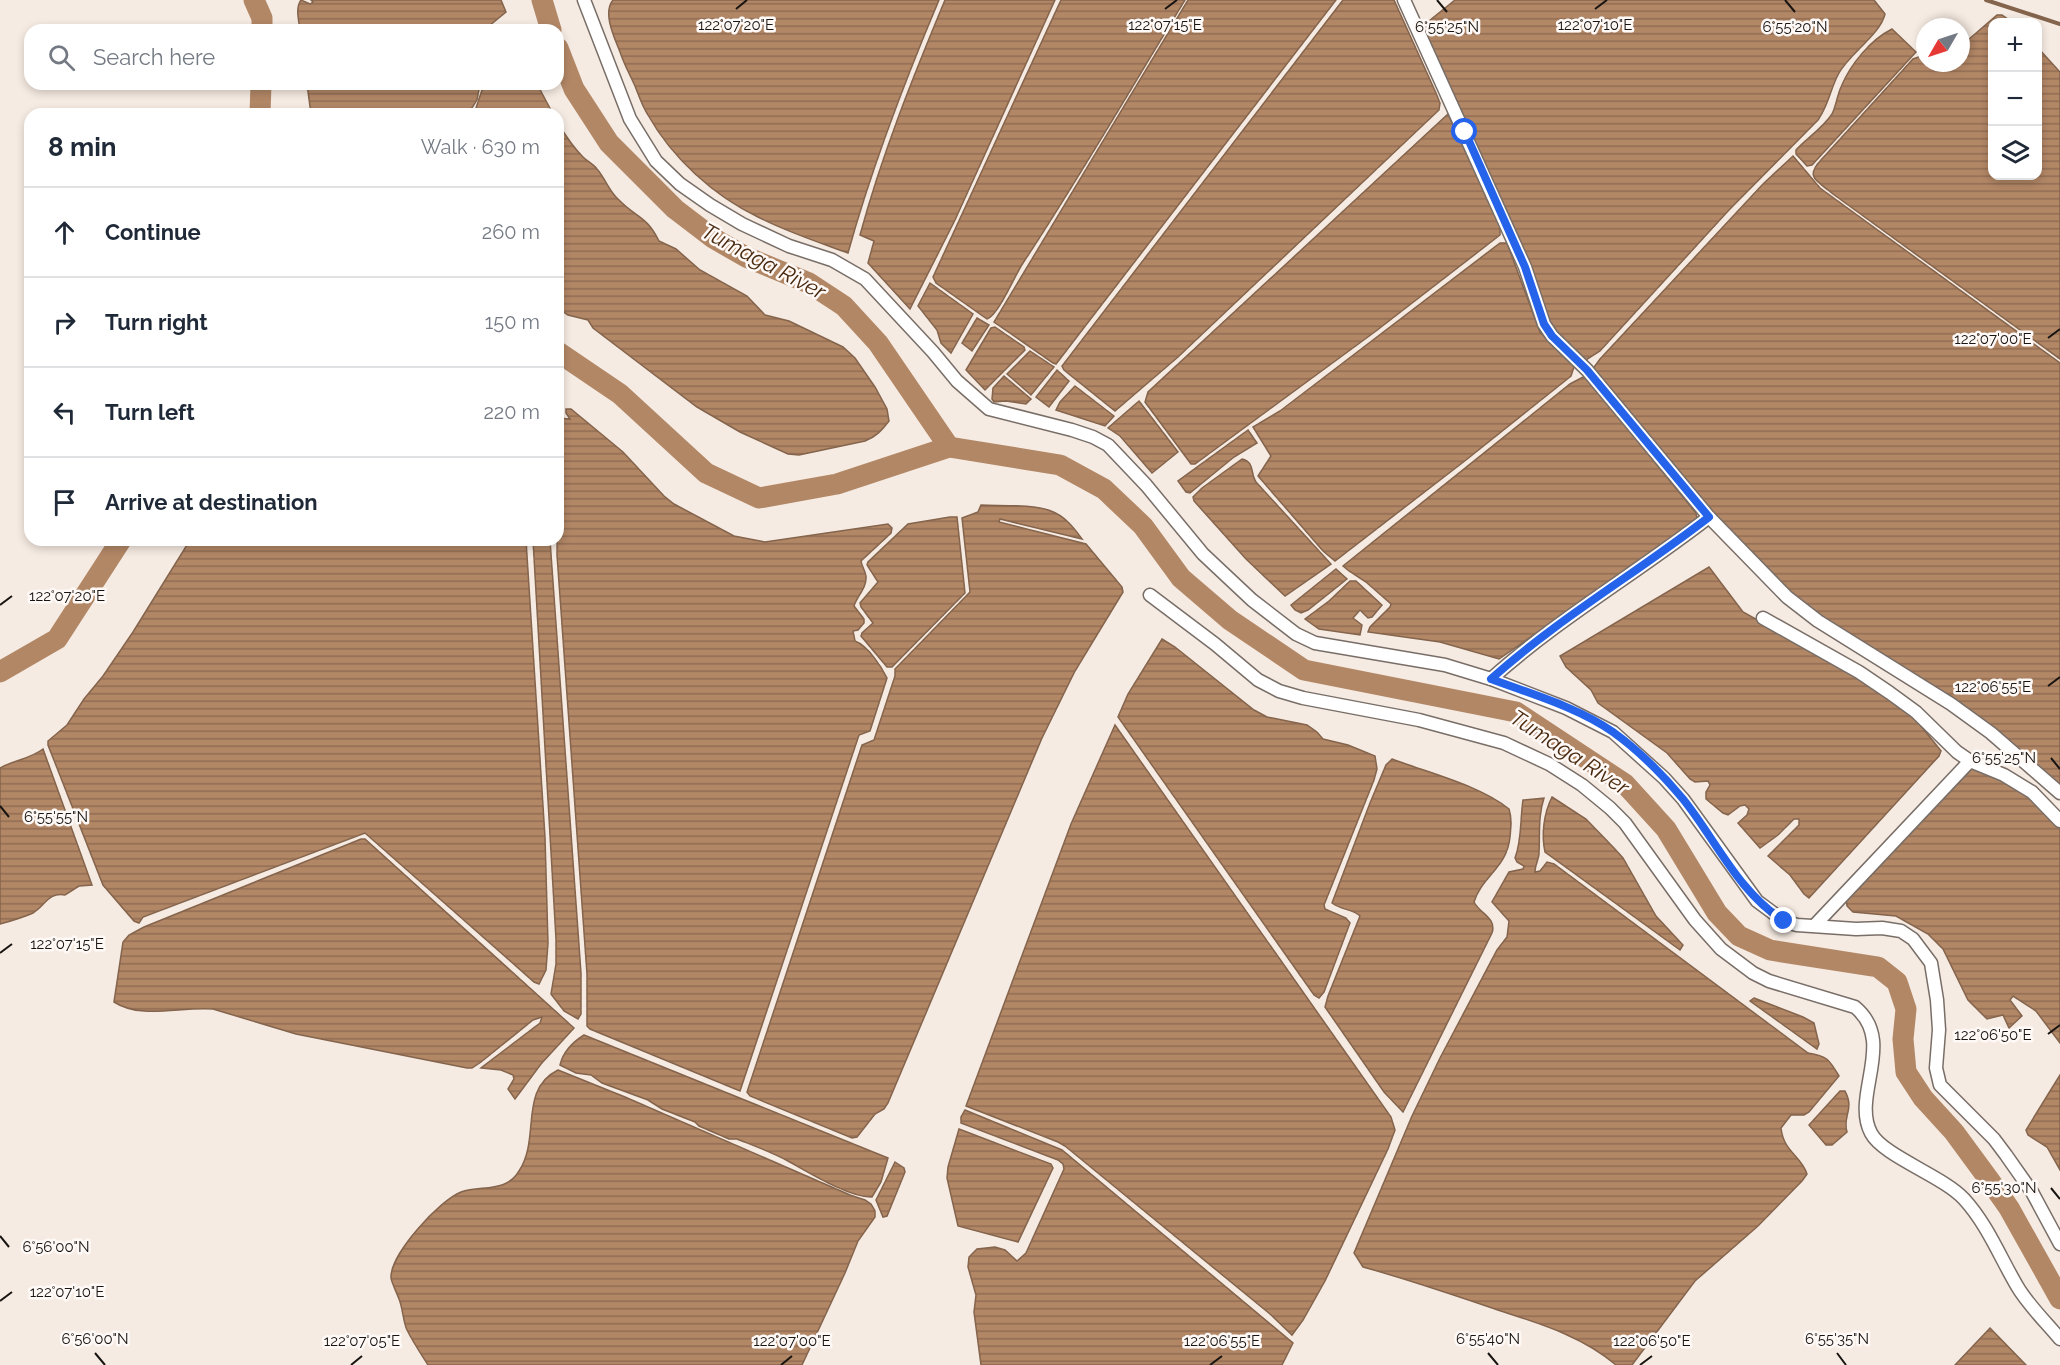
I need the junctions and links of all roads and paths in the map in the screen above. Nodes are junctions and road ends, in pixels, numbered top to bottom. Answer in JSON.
{"nodes":[{"id":1,"x":584,"y":0,"type":"edge"},
{"id":2,"x":1404,"y":0,"type":"edge"},
{"id":3,"x":1709,"y":517,"type":"junction"},
{"id":4,"x":1150,"y":595,"type":"dead end"},
{"id":5,"x":1763,"y":618,"type":"dead end"},
{"id":6,"x":1491,"y":679,"type":"junction"},
{"id":7,"x":1970,"y":761,"type":"junction"},
{"id":8,"x":2060,"y":793,"type":"edge"},
{"id":9,"x":2060,"y":821,"type":"edge"},
{"id":10,"x":1815,"y":925,"type":"junction"},
{"id":11,"x":2060,"y":1244,"type":"edge"},
{"id":12,"x":2060,"y":1339,"type":"edge"}],
"edges":[{"from":1,"to":6,"type":"street"},
{"from":2,"to":3,"type":"street"},
{"from":3,"to":6,"type":"street"},
{"from":3,"to":8,"type":"street"},
{"from":4,"to":12,"type":"street"},
{"from":5,"to":7,"type":"street"},
{"from":6,"to":10,"type":"street"},
{"from":7,"to":9,"type":"street"},
{"from":7,"to":10,"type":"street"},
{"from":10,"to":11,"type":"street"}]}
